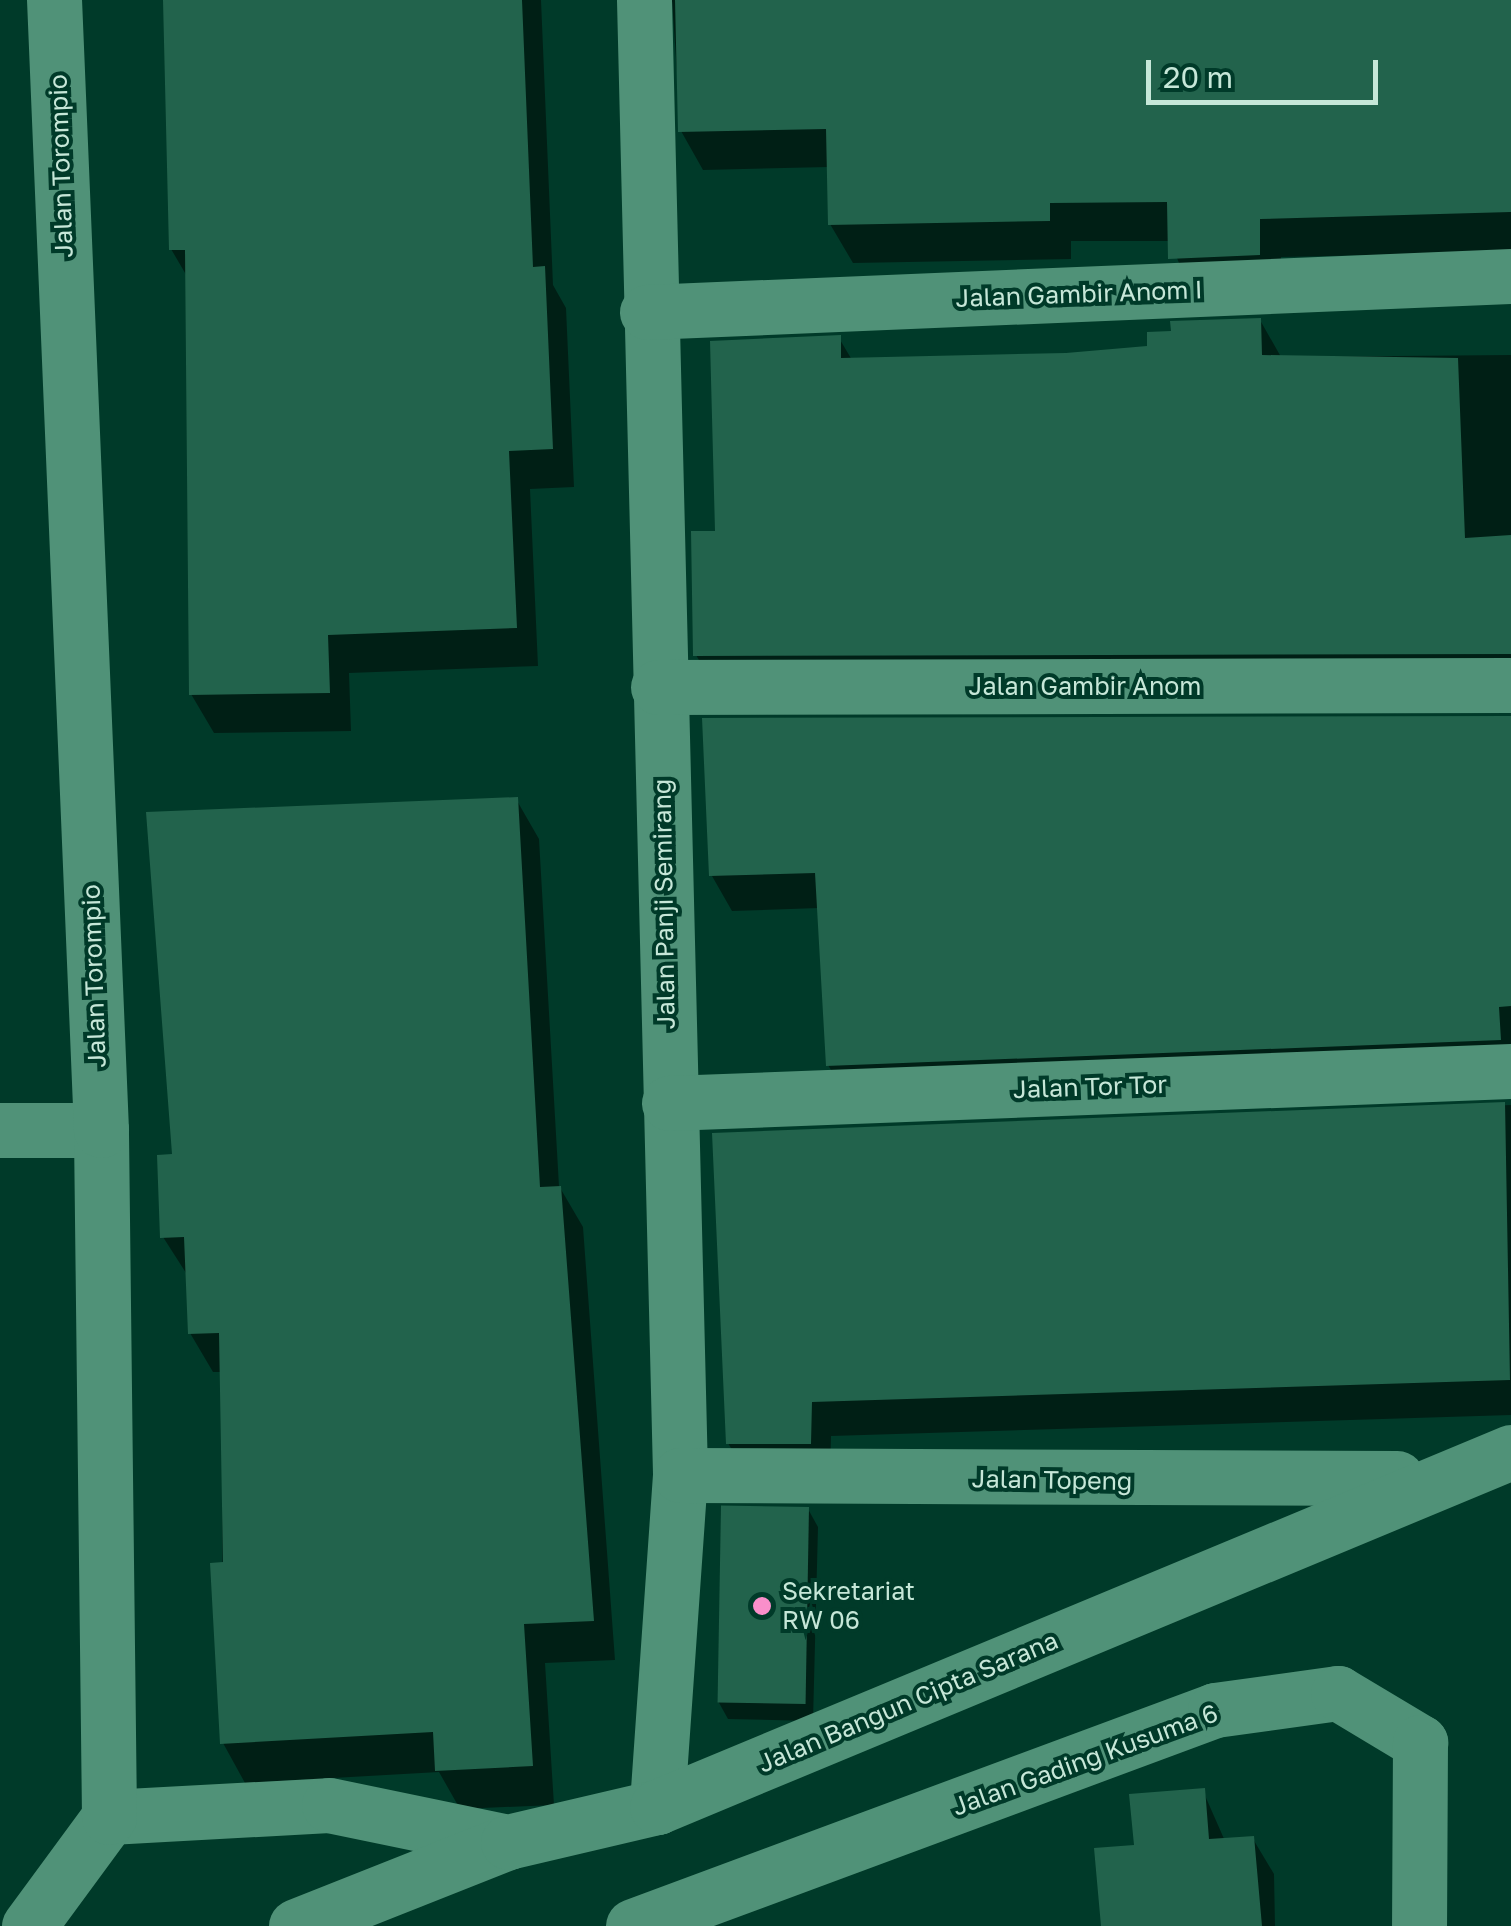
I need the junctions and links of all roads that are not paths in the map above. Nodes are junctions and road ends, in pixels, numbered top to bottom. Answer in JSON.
{"nodes":[{"id":1,"x":54,"y":0,"type":"edge"},
{"id":2,"x":644,"y":0,"type":"edge"},
{"id":3,"x":1511,"y":276,"type":"edge"},
{"id":4,"x":647,"y":312,"type":"junction"},
{"id":5,"x":1511,"y":685,"type":"edge"},
{"id":6,"x":658,"y":687,"type":"junction"},
{"id":7,"x":1511,"y":1070,"type":"edge"},
{"id":8,"x":669,"y":1103,"type":"junction"},
{"id":9,"x":0,"y":1130,"type":"edge"},
{"id":10,"x":101,"y":1130,"type":"junction"},
{"id":11,"x":1511,"y":1452,"type":"edge"},
{"id":12,"x":680,"y":1475,"type":"junction"},
{"id":13,"x":1422,"y":1482,"type":"junction"},
{"id":14,"x":658,"y":1806,"type":"junction"},
{"id":15,"x":108,"y":1817,"type":"junction"},
{"id":16,"x":508,"y":1842,"type":"junction"},
{"id":17,"x":29,"y":1926,"type":"edge"},
{"id":18,"x":296,"y":1926,"type":"edge"},
{"id":19,"x":633,"y":1926,"type":"edge"},
{"id":20,"x":1420,"y":1926,"type":"edge"}],
"edges":[{"from":1,"to":10,"type":"street","name":"Jalan Torompio"},
{"from":2,"to":4,"type":"street","name":"Jalan Panji Semirang"},
{"from":3,"to":4,"type":"street","name":"Jalan Gambir Anom I"},
{"from":4,"to":6,"type":"street","name":"Jalan Panji Semirang"},
{"from":5,"to":6,"type":"street","name":"Jalan Gambir Anom"},
{"from":6,"to":8,"type":"street","name":"Jalan Panji Semirang"},
{"from":7,"to":8,"type":"street","name":"Jalan Tor Tor"},
{"from":8,"to":12,"type":"street","name":"Jalan Panji Semirang"},
{"from":9,"to":10,"type":"street"},
{"from":10,"to":15,"type":"street","name":"Jalan Torompio"},
{"from":11,"to":13,"type":"street","name":"Jalan Bangun Cipta Sarana"},
{"from":12,"to":13,"type":"street","name":"Jalan Topeng"},
{"from":12,"to":14,"type":"street","name":"Jalan Panji Semirang"},
{"from":13,"to":14,"type":"street","name":"Jalan Bangun Cipta Sarana"},
{"from":14,"to":16,"type":"street","name":"Jalan Bangun Cipta Sarana"},
{"from":15,"to":16,"type":"street"},
{"from":15,"to":17,"type":"street"},
{"from":16,"to":18,"type":"street","name":"Jalan Bangun Cipta Sarana"},
{"from":19,"to":20,"type":"street","name":"Jalan Gading Kusuma 6"}]}
